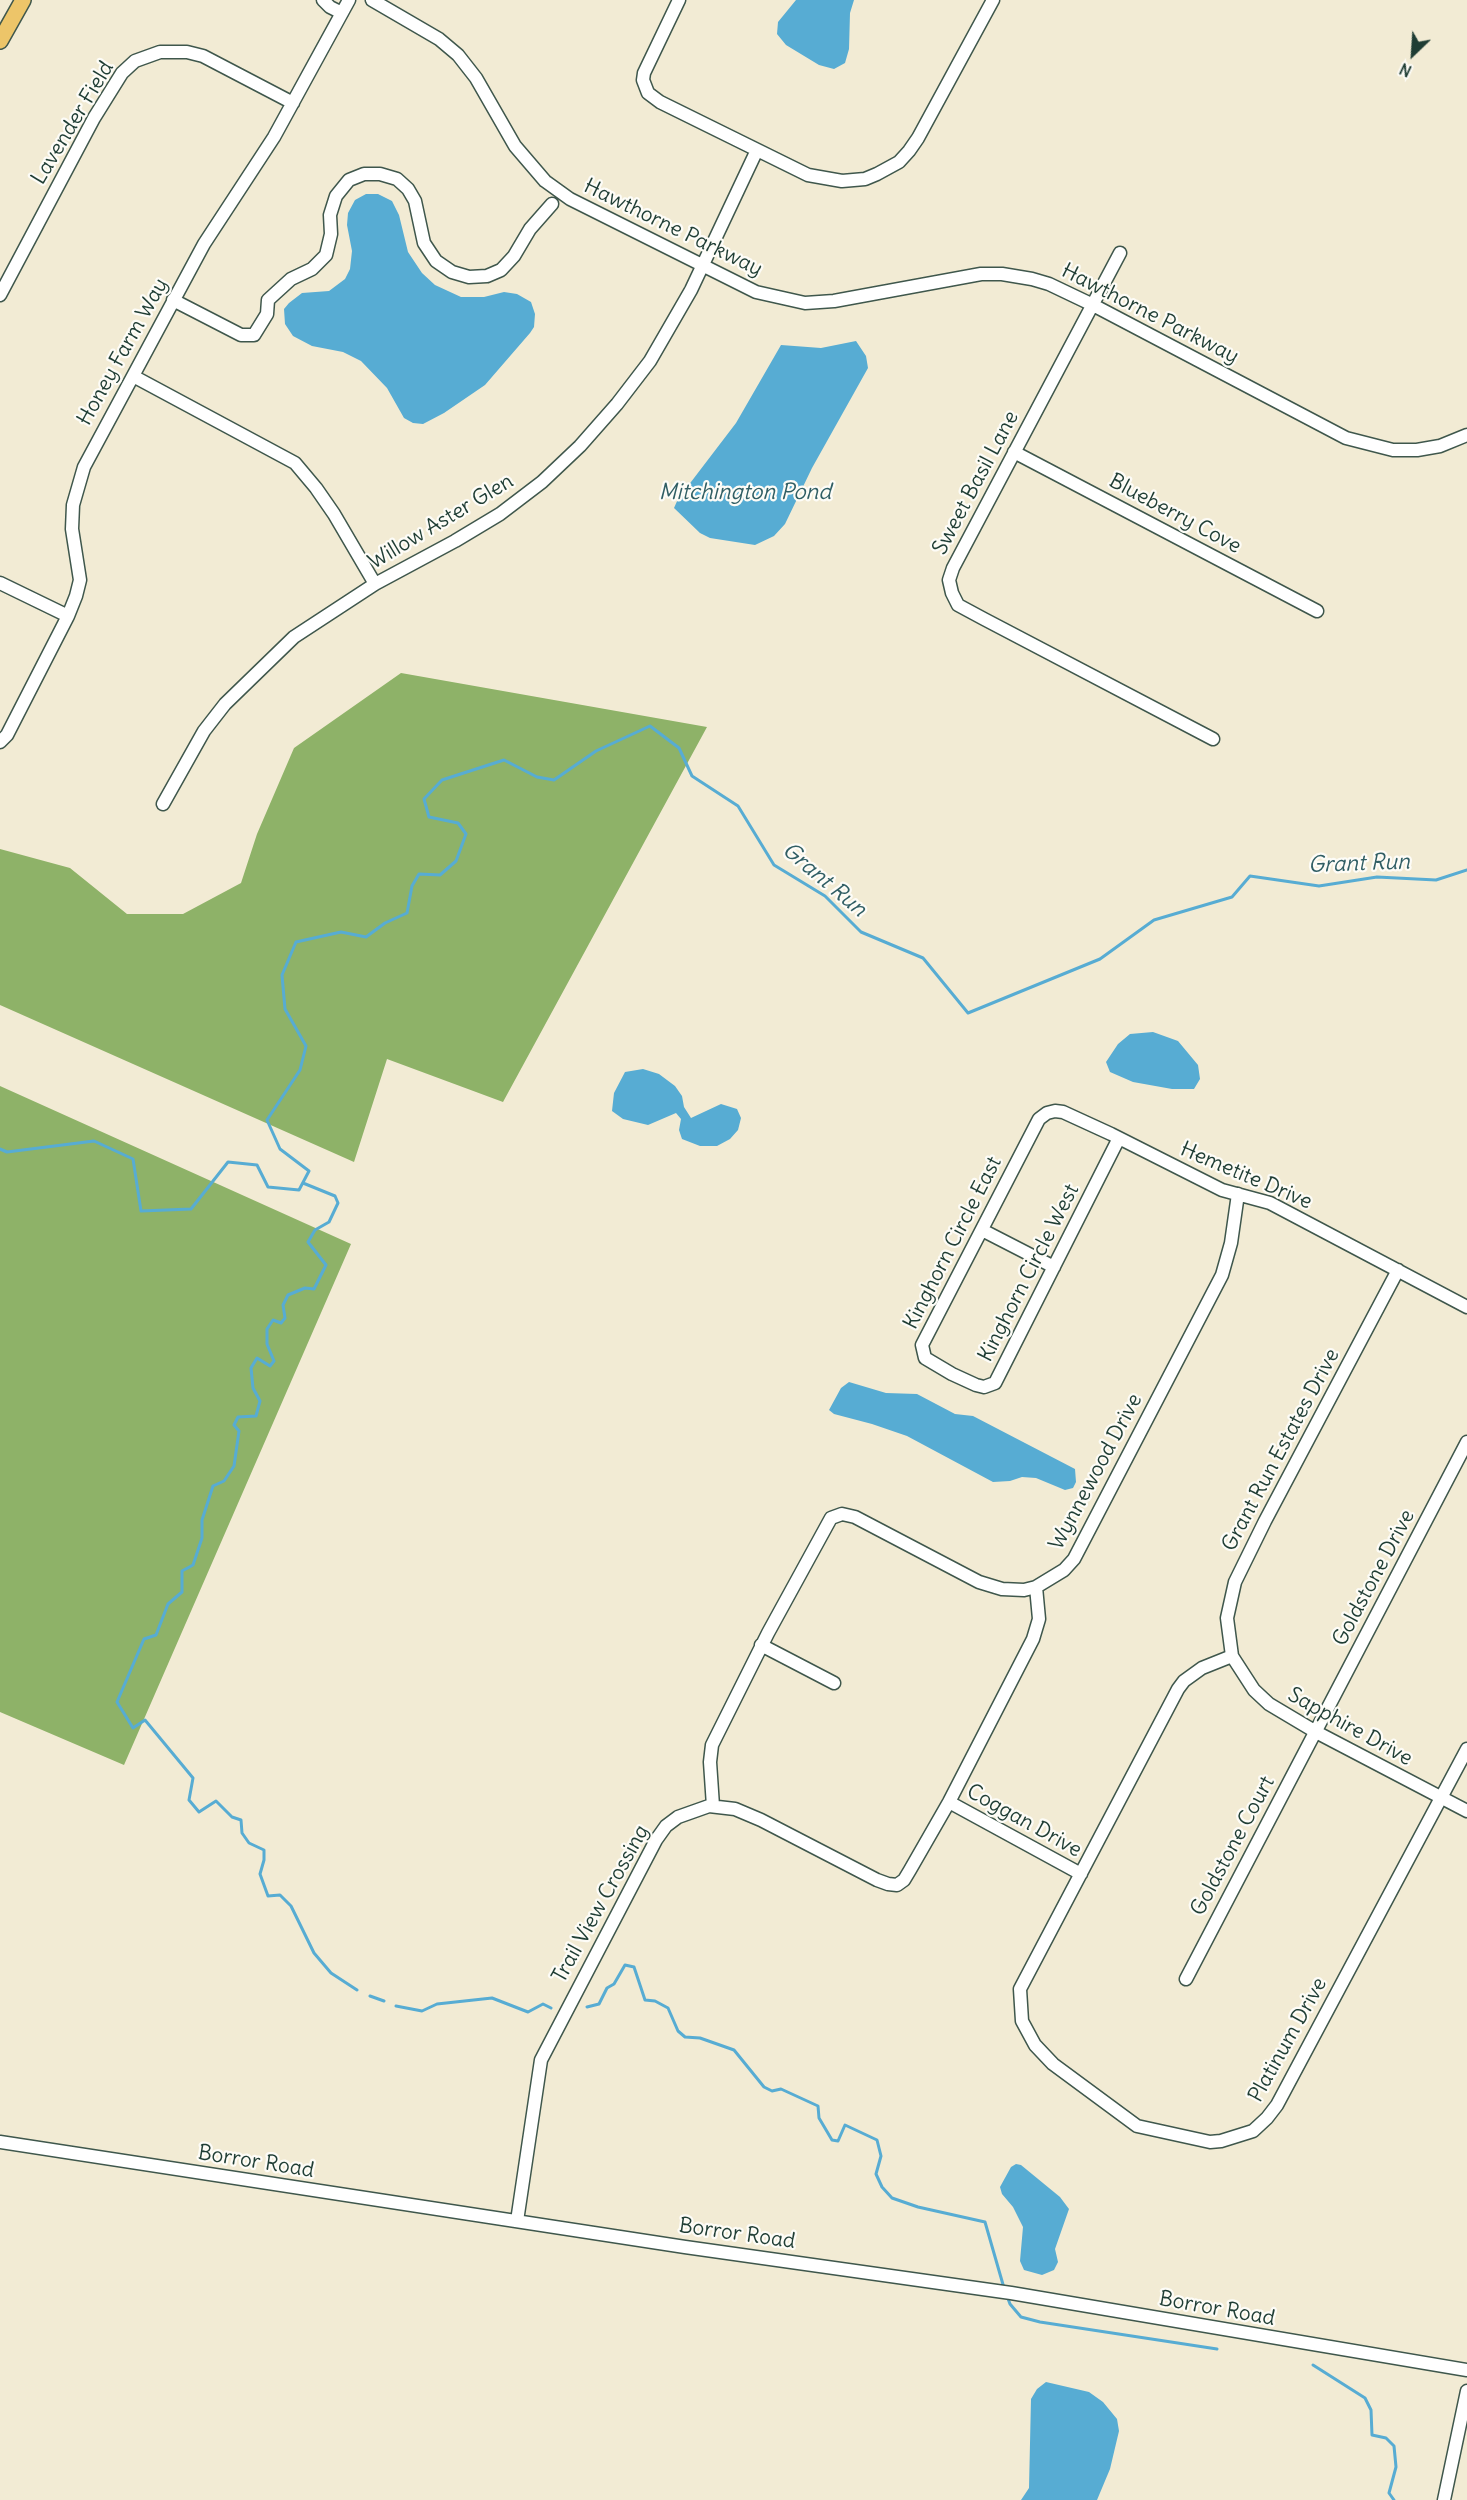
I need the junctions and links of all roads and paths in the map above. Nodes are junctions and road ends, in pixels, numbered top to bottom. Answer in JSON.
{"nodes":[{"id":1,"x":23,"y":0,"type":"edge"},
{"id":2,"x":323,"y":0,"type":"edge"},
{"id":3,"x":349,"y":0,"type":"edge"},
{"id":4,"x":372,"y":0,"type":"edge"},
{"id":5,"x":679,"y":0,"type":"edge"},
{"id":6,"x":993,"y":0,"type":"edge"},
{"id":7,"x":342,"y":13,"type":"junction"},
{"id":8,"x":0,"y":41,"type":"edge"},
{"id":9,"x":293,"y":103,"type":"junction"},
{"id":10,"x":757,"y":150,"type":"junction"},
{"id":11,"x":552,"y":204,"type":"dead end"},
{"id":12,"x":1120,"y":254,"type":"dead end"},
{"id":13,"x":703,"y":265,"type":"junction"},
{"id":14,"x":0,"y":295,"type":"edge"},
{"id":15,"x":173,"y":300,"type":"junction"},
{"id":16,"x":1093,"y":305,"type":"junction"},
{"id":17,"x":133,"y":376,"type":"junction"},
{"id":18,"x":1467,"y":435,"type":"edge"},
{"id":19,"x":1014,"y":452,"type":"junction"},
{"id":20,"x":0,"y":583,"type":"edge"},
{"id":21,"x":375,"y":584,"type":"junction"},
{"id":22,"x":1317,"y":611,"type":"dead end"},
{"id":23,"x":68,"y":616,"type":"junction"},
{"id":24,"x":1213,"y":739,"type":"dead end"},
{"id":25,"x":0,"y":742,"type":"edge"},
{"id":26,"x":163,"y":804,"type":"dead end"},
{"id":27,"x":1039,"y":1119,"type":"joint"},
{"id":28,"x":1119,"y":1138,"type":"junction"},
{"id":29,"x":1238,"y":1194,"type":"junction"},
{"id":30,"x":982,"y":1230,"type":"junction"},
{"id":31,"x":1054,"y":1267,"type":"junction"},
{"id":32,"x":1398,"y":1270,"type":"junction"},
{"id":33,"x":1467,"y":1307,"type":"edge"},
{"id":34,"x":952,"y":1374,"type":"joint"},
{"id":35,"x":1467,"y":1442,"type":"edge"},
{"id":36,"x":1036,"y":1587,"type":"junction"},
{"id":37,"x":761,"y":1645,"type":"junction"},
{"id":38,"x":1232,"y":1656,"type":"junction"},
{"id":39,"x":834,"y":1683,"type":"dead end"},
{"id":40,"x":1316,"y":1732,"type":"junction"},
{"id":41,"x":1467,"y":1749,"type":"edge"},
{"id":42,"x":1441,"y":1798,"type":"junction"},
{"id":43,"x":949,"y":1802,"type":"junction"},
{"id":44,"x":713,"y":1806,"type":"junction"},
{"id":45,"x":1467,"y":1811,"type":"edge"},
{"id":46,"x":1081,"y":1874,"type":"junction"},
{"id":47,"x":1186,"y":1979,"type":"dead end"},
{"id":48,"x":0,"y":2142,"type":"edge"},
{"id":49,"x":517,"y":2221,"type":"junction"},
{"id":50,"x":1467,"y":2370,"type":"edge"},
{"id":51,"x":1467,"y":2391,"type":"edge"},
{"id":52,"x":1461,"y":2453,"type":"edge"},
{"id":53,"x":1444,"y":2500,"type":"edge"}],
"edges":[{"from":1,"to":8,"type":"main road"},
{"from":2,"to":7,"type":"street"},
{"from":3,"to":7,"type":"street","name":"Honey Farm Way"},
{"from":4,"to":13,"type":"street","name":"Hawthorne Parkway"},
{"from":5,"to":10,"type":"street"},
{"from":6,"to":10,"type":"street"},
{"from":7,"to":9,"type":"street","name":"Honey Farm Way"},
{"from":9,"to":14,"type":"street","name":"Lavender Field"},
{"from":9,"to":15,"type":"street","name":"Honey Farm Way"},
{"from":10,"to":13,"type":"street","name":"Willow Aster Glen"},
{"from":11,"to":15,"type":"street"},
{"from":12,"to":16,"type":"street","name":"Sweet Basil Lane"},
{"from":13,"to":16,"type":"street","name":"Hawthorne Parkway"},
{"from":13,"to":21,"type":"street","name":"Willow Aster Glen"},
{"from":15,"to":17,"type":"street","name":"Honey Farm Way"},
{"from":16,"to":18,"type":"street","name":"Hawthorne Parkway"},
{"from":16,"to":19,"type":"street","name":"Sweet Basil Lane"},
{"from":17,"to":21,"type":"street"},
{"from":17,"to":23,"type":"street","name":"Honey Farm Way"},
{"from":19,"to":22,"type":"street","name":"Blueberry Cove"},
{"from":19,"to":24,"type":"street","name":"Sweet Basil Lane"},
{"from":20,"to":23,"type":"street"},
{"from":21,"to":26,"type":"street","name":"Willow Aster Glen"},
{"from":23,"to":25,"type":"street","name":"Honey Farm Way"},
{"from":27,"to":28,"type":"street","name":"Hemetite Drive"},
{"from":27,"to":30,"type":"street","name":"Kinghorn Circle East"},
{"from":28,"to":29,"type":"street","name":"Hemetite Drive"},
{"from":28,"to":31,"type":"street","name":"Kinghorn Circle West"},
{"from":29,"to":32,"type":"street","name":"Hemetite Drive"},
{"from":29,"to":36,"type":"street","name":"Wynnewood Drive"},
{"from":30,"to":31,"type":"street"},
{"from":30,"to":34,"type":"street","name":"Kinghorn Circle East"},
{"from":31,"to":34,"type":"street","name":"Kinghorn Circle West"},
{"from":32,"to":33,"type":"street","name":"Hemetite Drive"},
{"from":32,"to":38,"type":"street","name":"Grant Run Estates Drive"},
{"from":35,"to":40,"type":"street","name":"Goldstone Drive"},
{"from":36,"to":37,"type":"street","name":"Wynnewood Drive"},
{"from":36,"to":43,"type":"street","name":"Trail View Crossing"},
{"from":37,"to":39,"type":"street"},
{"from":37,"to":44,"type":"street","name":"Wynnewood Drive"},
{"from":38,"to":40,"type":"street","name":"Sapphire Drive"},
{"from":38,"to":46,"type":"street","name":"Platinum Drive"},
{"from":40,"to":42,"type":"street","name":"Sapphire Drive"},
{"from":40,"to":47,"type":"street","name":"Goldstone Court"},
{"from":41,"to":42,"type":"street","name":"Platinum Drive"},
{"from":42,"to":45,"type":"street","name":"Sapphire Drive"},
{"from":42,"to":46,"type":"street","name":"Platinum Drive"},
{"from":43,"to":44,"type":"street","name":"Trail View Crossing"},
{"from":43,"to":46,"type":"street","name":"Coggan Drive"},
{"from":44,"to":49,"type":"street","name":"Trail View Crossing"},
{"from":48,"to":49,"type":"street","name":"Borror Road"},
{"from":49,"to":50,"type":"street","name":"Borror Road"},
{"from":51,"to":52,"type":"street"},
{"from":52,"to":53,"type":"street"}]}
